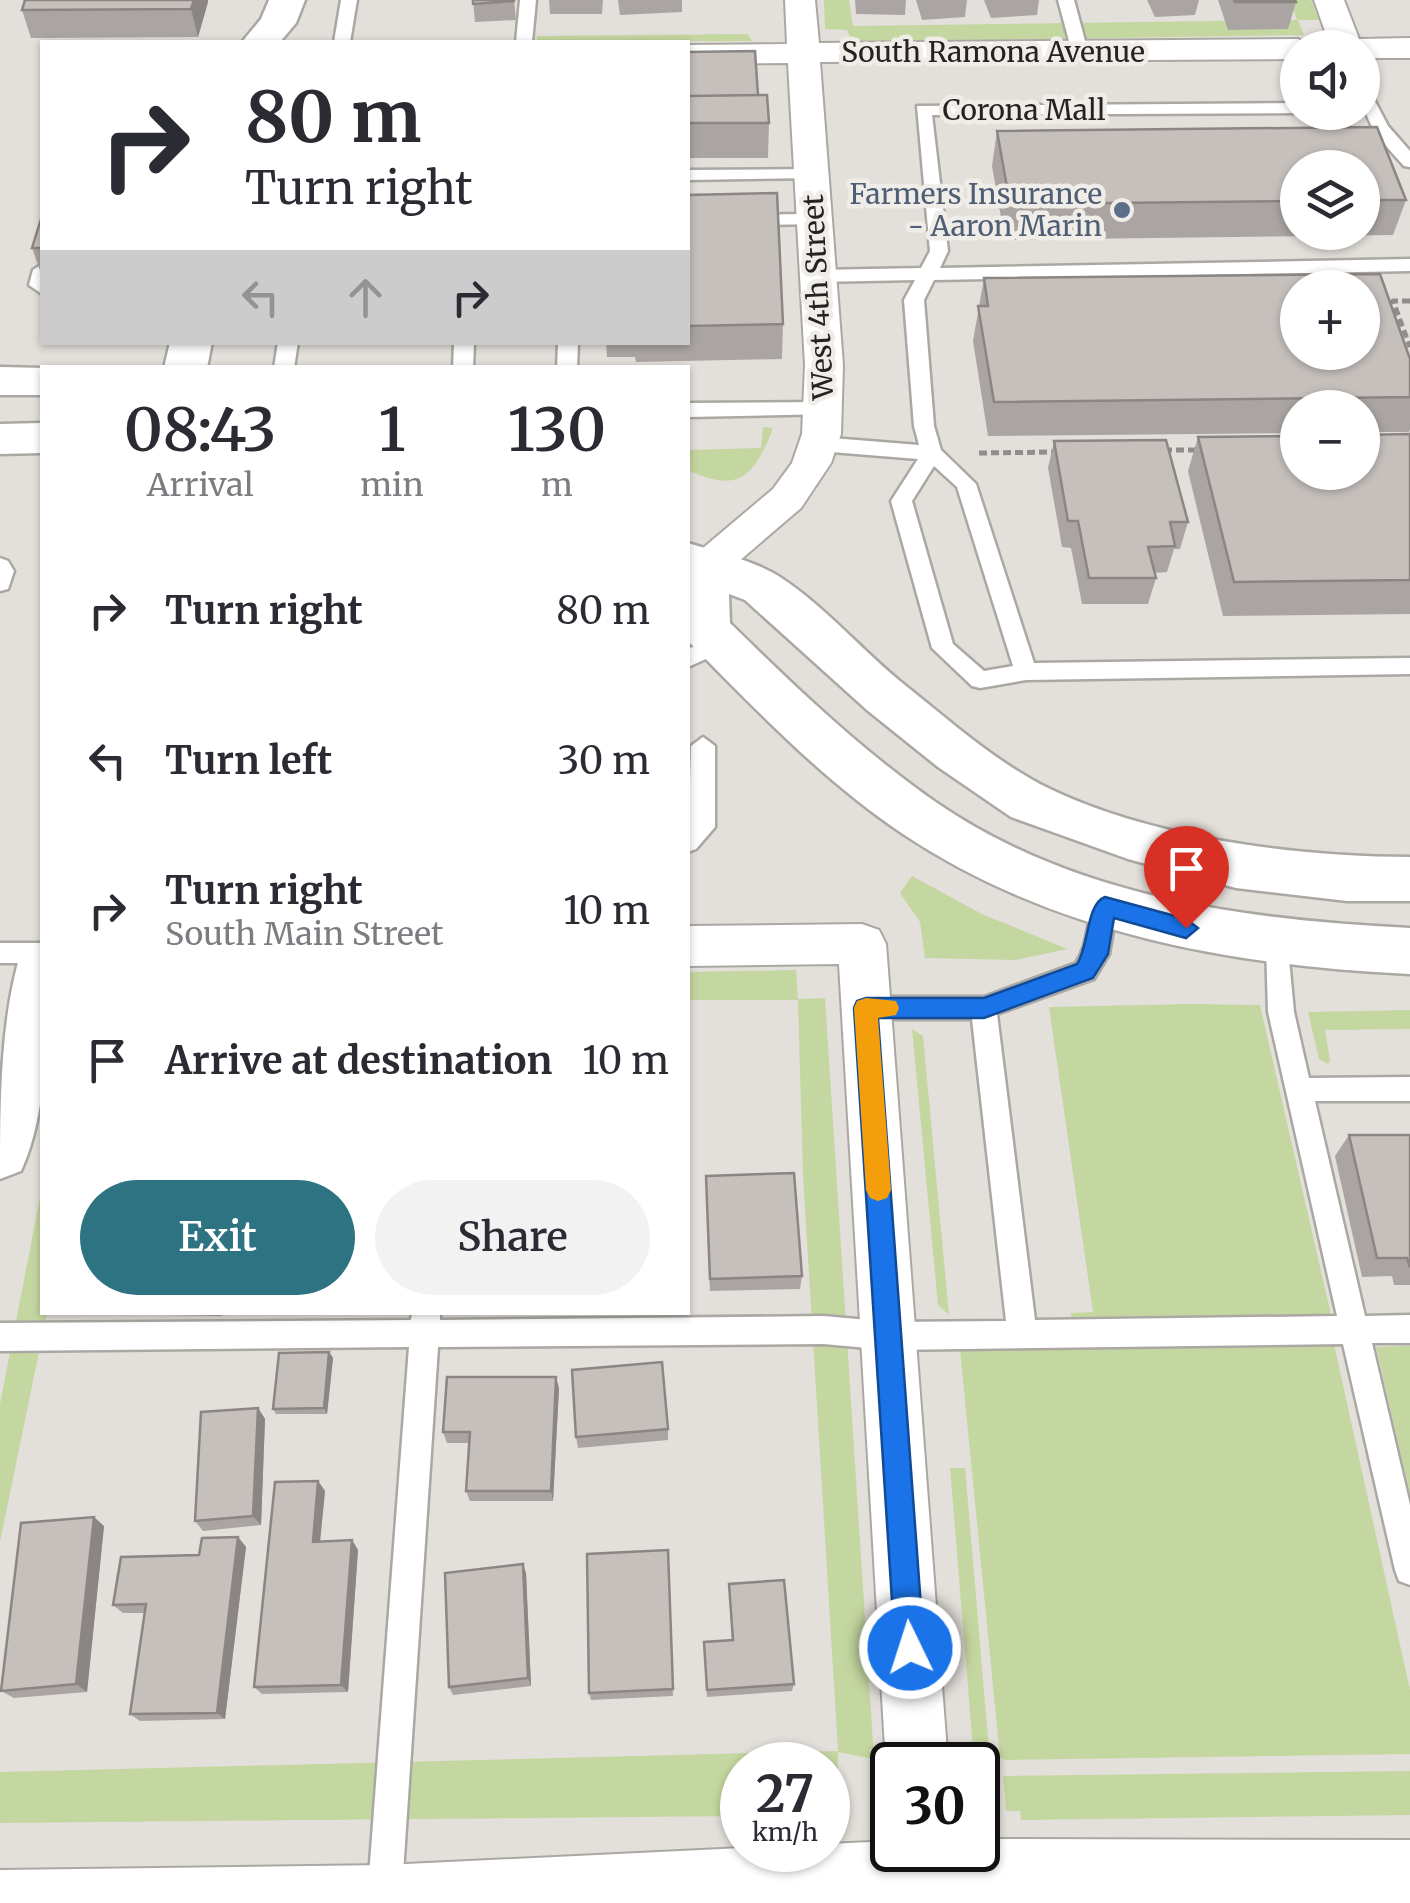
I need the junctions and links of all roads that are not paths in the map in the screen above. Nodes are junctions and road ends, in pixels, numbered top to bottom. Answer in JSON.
{"nodes":[{"id":1,"x":263,"y":0,"type":"edge"},
{"id":2,"x":287,"y":0,"type":"edge"},
{"id":3,"x":348,"y":0,"type":"edge"},
{"id":4,"x":528,"y":0,"type":"edge"},
{"id":5,"x":800,"y":0,"type":"edge"},
{"id":6,"x":1066,"y":0,"type":"edge"},
{"id":7,"x":1329,"y":0,"type":"edge"},
{"id":8,"x":1340,"y":30,"type":"edge"},
{"id":9,"x":257,"y":40,"type":"edge"},
{"id":10,"x":259,"y":40,"type":"edge"},
{"id":11,"x":342,"y":40,"type":"edge"},
{"id":12,"x":524,"y":40,"type":"edge"},
{"id":13,"x":804,"y":45,"type":"junction"},
{"id":14,"x":1380,"y":48,"type":"edge"},
{"id":15,"x":1410,"y":48,"type":"edge"},
{"id":16,"x":1280,"y":49,"type":"edge"},
{"id":17,"x":1080,"y":52,"type":"junction"},
{"id":18,"x":690,"y":54,"type":"edge"},
{"id":19,"x":1280,"y":108,"type":"edge"},
{"id":20,"x":1380,"y":123,"type":"edge"},
{"id":21,"x":1410,"y":162,"type":"edge"},
{"id":22,"x":812,"y":174,"type":"junction"},
{"id":23,"x":690,"y":175,"type":"edge"},
{"id":24,"x":814,"y":220,"type":"junction"},
{"id":25,"x":690,"y":221,"type":"edge"},
{"id":26,"x":1410,"y":266,"type":"edge"},
{"id":27,"x":927,"y":272,"type":"junction"},
{"id":28,"x":818,"y":276,"type":"junction"},
{"id":29,"x":0,"y":381,"type":"edge"},
{"id":30,"x":40,"y":381,"type":"edge"},
{"id":31,"x":690,"y":410,"type":"edge"},
{"id":32,"x":822,"y":426,"type":"junction"},
{"id":33,"x":40,"y":438,"type":"edge"},
{"id":34,"x":0,"y":439,"type":"edge"},
{"id":35,"x":932,"y":453,"type":"junction"},
{"id":36,"x":696,"y":565,"type":"edge"},
{"id":37,"x":0,"y":566,"type":"edge"},
{"id":38,"x":0,"y":583,"type":"edge"},
{"id":39,"x":704,"y":651,"type":"edge"},
{"id":40,"x":1410,"y":666,"type":"edge"},
{"id":41,"x":1026,"y":672,"type":"junction"},
{"id":42,"x":703,"y":746,"type":"dead end"},
{"id":43,"x":690,"y":840,"type":"edge"},
{"id":44,"x":1410,"y":879,"type":"edge"},
{"id":45,"x":1105,"y":906,"type":"junction"},
{"id":46,"x":1278,"y":944,"type":"junction"},
{"id":47,"x":690,"y":946,"type":"edge"},
{"id":48,"x":1410,"y":951,"type":"edge"},
{"id":49,"x":0,"y":952,"type":"edge"},
{"id":50,"x":40,"y":952,"type":"edge"},
{"id":51,"x":40,"y":974,"type":"edge"},
{"id":52,"x":866,"y":1008,"type":"junction"},
{"id":53,"x":984,"y":1008,"type":"junction"},
{"id":54,"x":1410,"y":1088,"type":"edge"},
{"id":55,"x":1299,"y":1090,"type":"junction"},
{"id":56,"x":0,"y":1152,"type":"edge"},
{"id":57,"x":425,"y":1323,"type":"edge"},
{"id":58,"x":1410,"y":1329,"type":"edge"},
{"id":59,"x":1354,"y":1330,"type":"junction"},
{"id":60,"x":1022,"y":1334,"type":"junction"},
{"id":61,"x":889,"y":1336,"type":"junction"},
{"id":62,"x":0,"y":1337,"type":"edge"},
{"id":63,"x":1410,"y":1570,"type":"edge"},
{"id":64,"x":915,"y":1742,"type":"edge"},
{"id":65,"x":1410,"y":1872,"type":"edge"},
{"id":66,"x":926,"y":1875,"type":"edge"},
{"id":67,"x":384,"y":1900,"type":"edge"},
{"id":68,"x":0,"y":1902,"type":"edge"}],
"edges":[{"from":1,"to":9,"type":"main road"},
{"from":2,"to":10,"type":"main road"},
{"from":3,"to":11,"type":"lane"},
{"from":4,"to":12,"type":"lane"},
{"from":5,"to":13,"type":"street","name":"West 4th Street"},
{"from":6,"to":17,"type":"lane"},
{"from":7,"to":8,"type":"street"},
{"from":13,"to":17,"type":"street","name":"South Ramona Avenue"},
{"from":13,"to":18,"type":"street","name":"South Ramona Avenue"},
{"from":13,"to":22,"type":"street","name":"West 4th Street"},
{"from":14,"to":15,"type":"street"},
{"from":16,"to":17,"type":"street","name":"South Ramona Avenue"},
{"from":19,"to":27,"type":"lane","name":"Corona Mall"},
{"from":20,"to":21,"type":"lane"},
{"from":22,"to":23,"type":"lane"},
{"from":22,"to":24,"type":"street","name":"West 4th Street"},
{"from":24,"to":25,"type":"lane"},
{"from":24,"to":28,"type":"street","name":"West 4th Street"},
{"from":26,"to":27,"type":"lane"},
{"from":27,"to":28,"type":"lane"},
{"from":27,"to":35,"type":"lane","name":"Corona Mall"},
{"from":28,"to":32,"type":"street","name":"West 4th Street"},
{"from":29,"to":30,"type":"main road"},
{"from":31,"to":32,"type":"lane"},
{"from":32,"to":35,"type":"lane"},
{"from":32,"to":36,"type":"street","name":"West 4th Street"},
{"from":33,"to":34,"type":"main road"},
{"from":35,"to":41,"type":"lane"},
{"from":35,"to":41,"type":"lane"},
{"from":36,"to":39,"type":"main road"},
{"from":36,"to":44,"type":"main road"},
{"from":37,"to":38,"type":"lane"},
{"from":39,"to":45,"type":"main road"},
{"from":40,"to":41,"type":"lane"},
{"from":42,"to":43,"type":"lane"},
{"from":45,"to":46,"type":"main road"},
{"from":45,"to":53,"type":"lane"},
{"from":46,"to":48,"type":"main road"},
{"from":46,"to":55,"type":"lane"},
{"from":47,"to":52,"type":"street"},
{"from":49,"to":50,"type":"lane"},
{"from":51,"to":56,"type":"main road"},
{"from":52,"to":53,"type":"lane"},
{"from":52,"to":61,"type":"street"},
{"from":53,"to":60,"type":"lane"},
{"from":54,"to":55,"type":"lane"},
{"from":55,"to":59,"type":"lane"},
{"from":57,"to":61,"type":"lane"},
{"from":57,"to":62,"type":"lane"},
{"from":57,"to":67,"type":"lane"},
{"from":58,"to":59,"type":"lane"},
{"from":59,"to":60,"type":"lane"},
{"from":59,"to":63,"type":"lane"},
{"from":60,"to":61,"type":"lane"},
{"from":61,"to":64,"type":"street"},
{"from":65,"to":66,"type":"street"},
{"from":66,"to":67,"type":"street"},
{"from":67,"to":68,"type":"street"}]}
